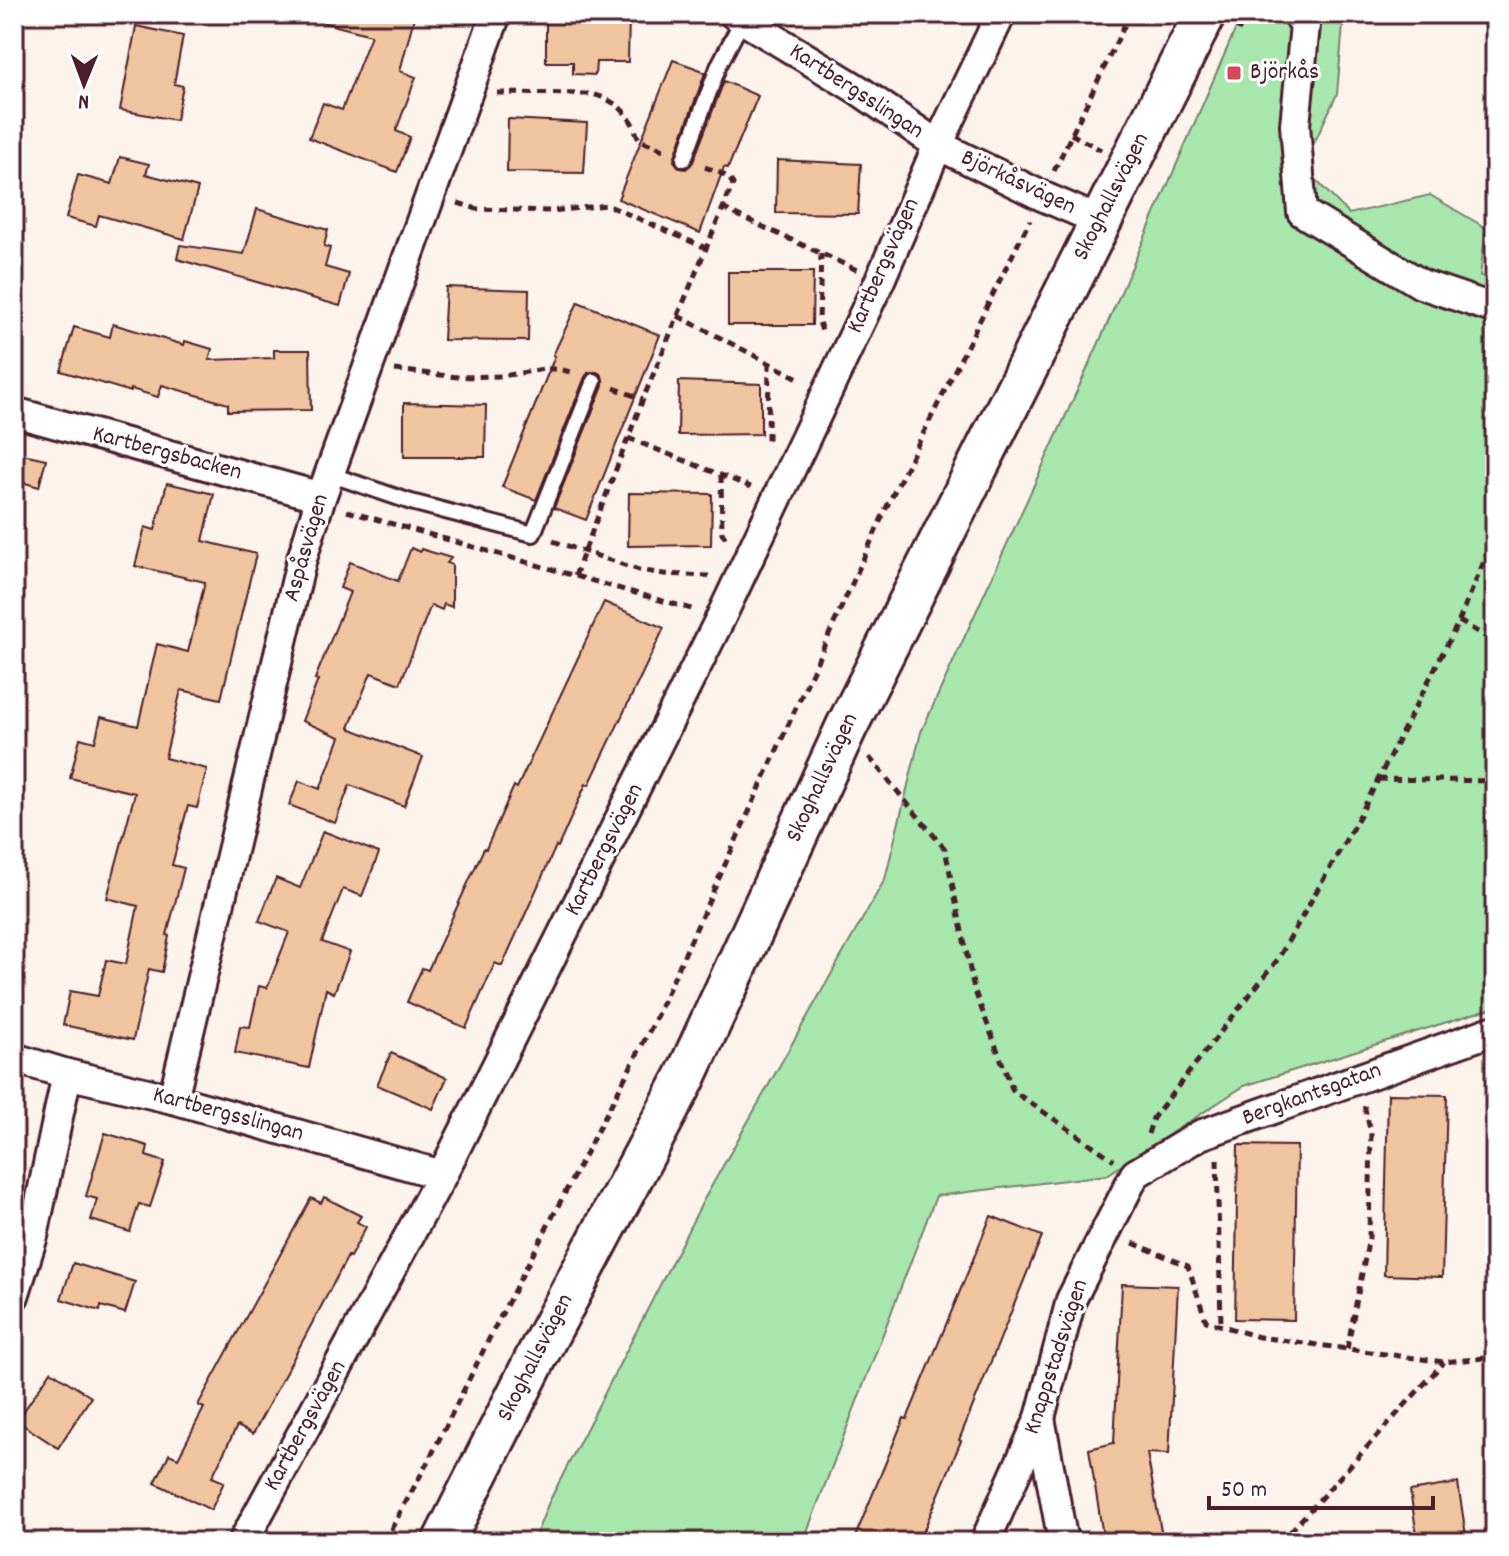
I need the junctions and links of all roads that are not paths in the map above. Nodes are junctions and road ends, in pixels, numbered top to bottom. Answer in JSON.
{"nodes":[{"id":1,"x":496,"y":14,"type":"edge"},
{"id":2,"x":1001,"y":14,"type":"edge"},
{"id":3,"x":1205,"y":14,"type":"edge"},
{"id":4,"x":1297,"y":14,"type":"edge"},
{"id":5,"x":738,"y":17,"type":"edge"},
{"id":6,"x":938,"y":145,"type":"junction"},
{"id":7,"x":684,"y":159,"type":"road end"},
{"id":8,"x":1100,"y":221,"type":"junction"},
{"id":9,"x":1495,"y":309,"type":"edge"},
{"id":10,"x":594,"y":381,"type":"road end"},
{"id":11,"x":14,"y":412,"type":"edge"},
{"id":12,"x":323,"y":491,"type":"junction"},
{"id":13,"x":1495,"y":1030,"type":"edge"},
{"id":14,"x":14,"y":1058,"type":"edge"},
{"id":15,"x":67,"y":1074,"type":"junction"},
{"id":16,"x":173,"y":1099,"type":"junction"},
{"id":17,"x":1135,"y":1174,"type":"joint"},
{"id":18,"x":442,"y":1175,"type":"junction"},
{"id":19,"x":14,"y":1296,"type":"edge"},
{"id":20,"x":1040,"y":1418,"type":"junction"},
{"id":21,"x":243,"y":1542,"type":"edge"},
{"id":22,"x":443,"y":1542,"type":"edge"},
{"id":23,"x":985,"y":1542,"type":"edge"},
{"id":24,"x":1063,"y":1542,"type":"edge"}],
"edges":[{"from":1,"to":12,"type":"street","name":"Aspåsvägen"},
{"from":2,"to":6,"type":"street","name":"Björkåsvägen"},
{"from":3,"to":8,"type":"main road","name":"Skoghallsvägen"},
{"from":4,"to":9,"type":"street"},
{"from":5,"to":6,"type":"street","name":"Kartbergsslingan"},
{"from":5,"to":7,"type":"lane"},
{"from":6,"to":8,"type":"street","name":"Björkåsvägen"},
{"from":6,"to":18,"type":"street","name":"Kartbergsvägen"},
{"from":8,"to":22,"type":"main road","name":"Skoghallsvägen"},
{"from":10,"to":12,"type":"lane"},
{"from":11,"to":12,"type":"street","name":"Kartbergsbacken"},
{"from":12,"to":16,"type":"street","name":"Aspåsvägen"},
{"from":13,"to":17,"type":"street","name":"Bergkantsgatan"},
{"from":14,"to":15,"type":"street","name":"Kartbergsslingan"},
{"from":15,"to":16,"type":"street","name":"Kartbergsslingan"},
{"from":15,"to":19,"type":"street"},
{"from":16,"to":18,"type":"street","name":"Kartbergsslingan"},
{"from":17,"to":20,"type":"street","name":"Knappstadsvägen"},
{"from":18,"to":21,"type":"street","name":"Kartbergsvägen"},
{"from":20,"to":23,"type":"street","name":"Knappstadsvägen"},
{"from":20,"to":24,"type":"street"}]}
